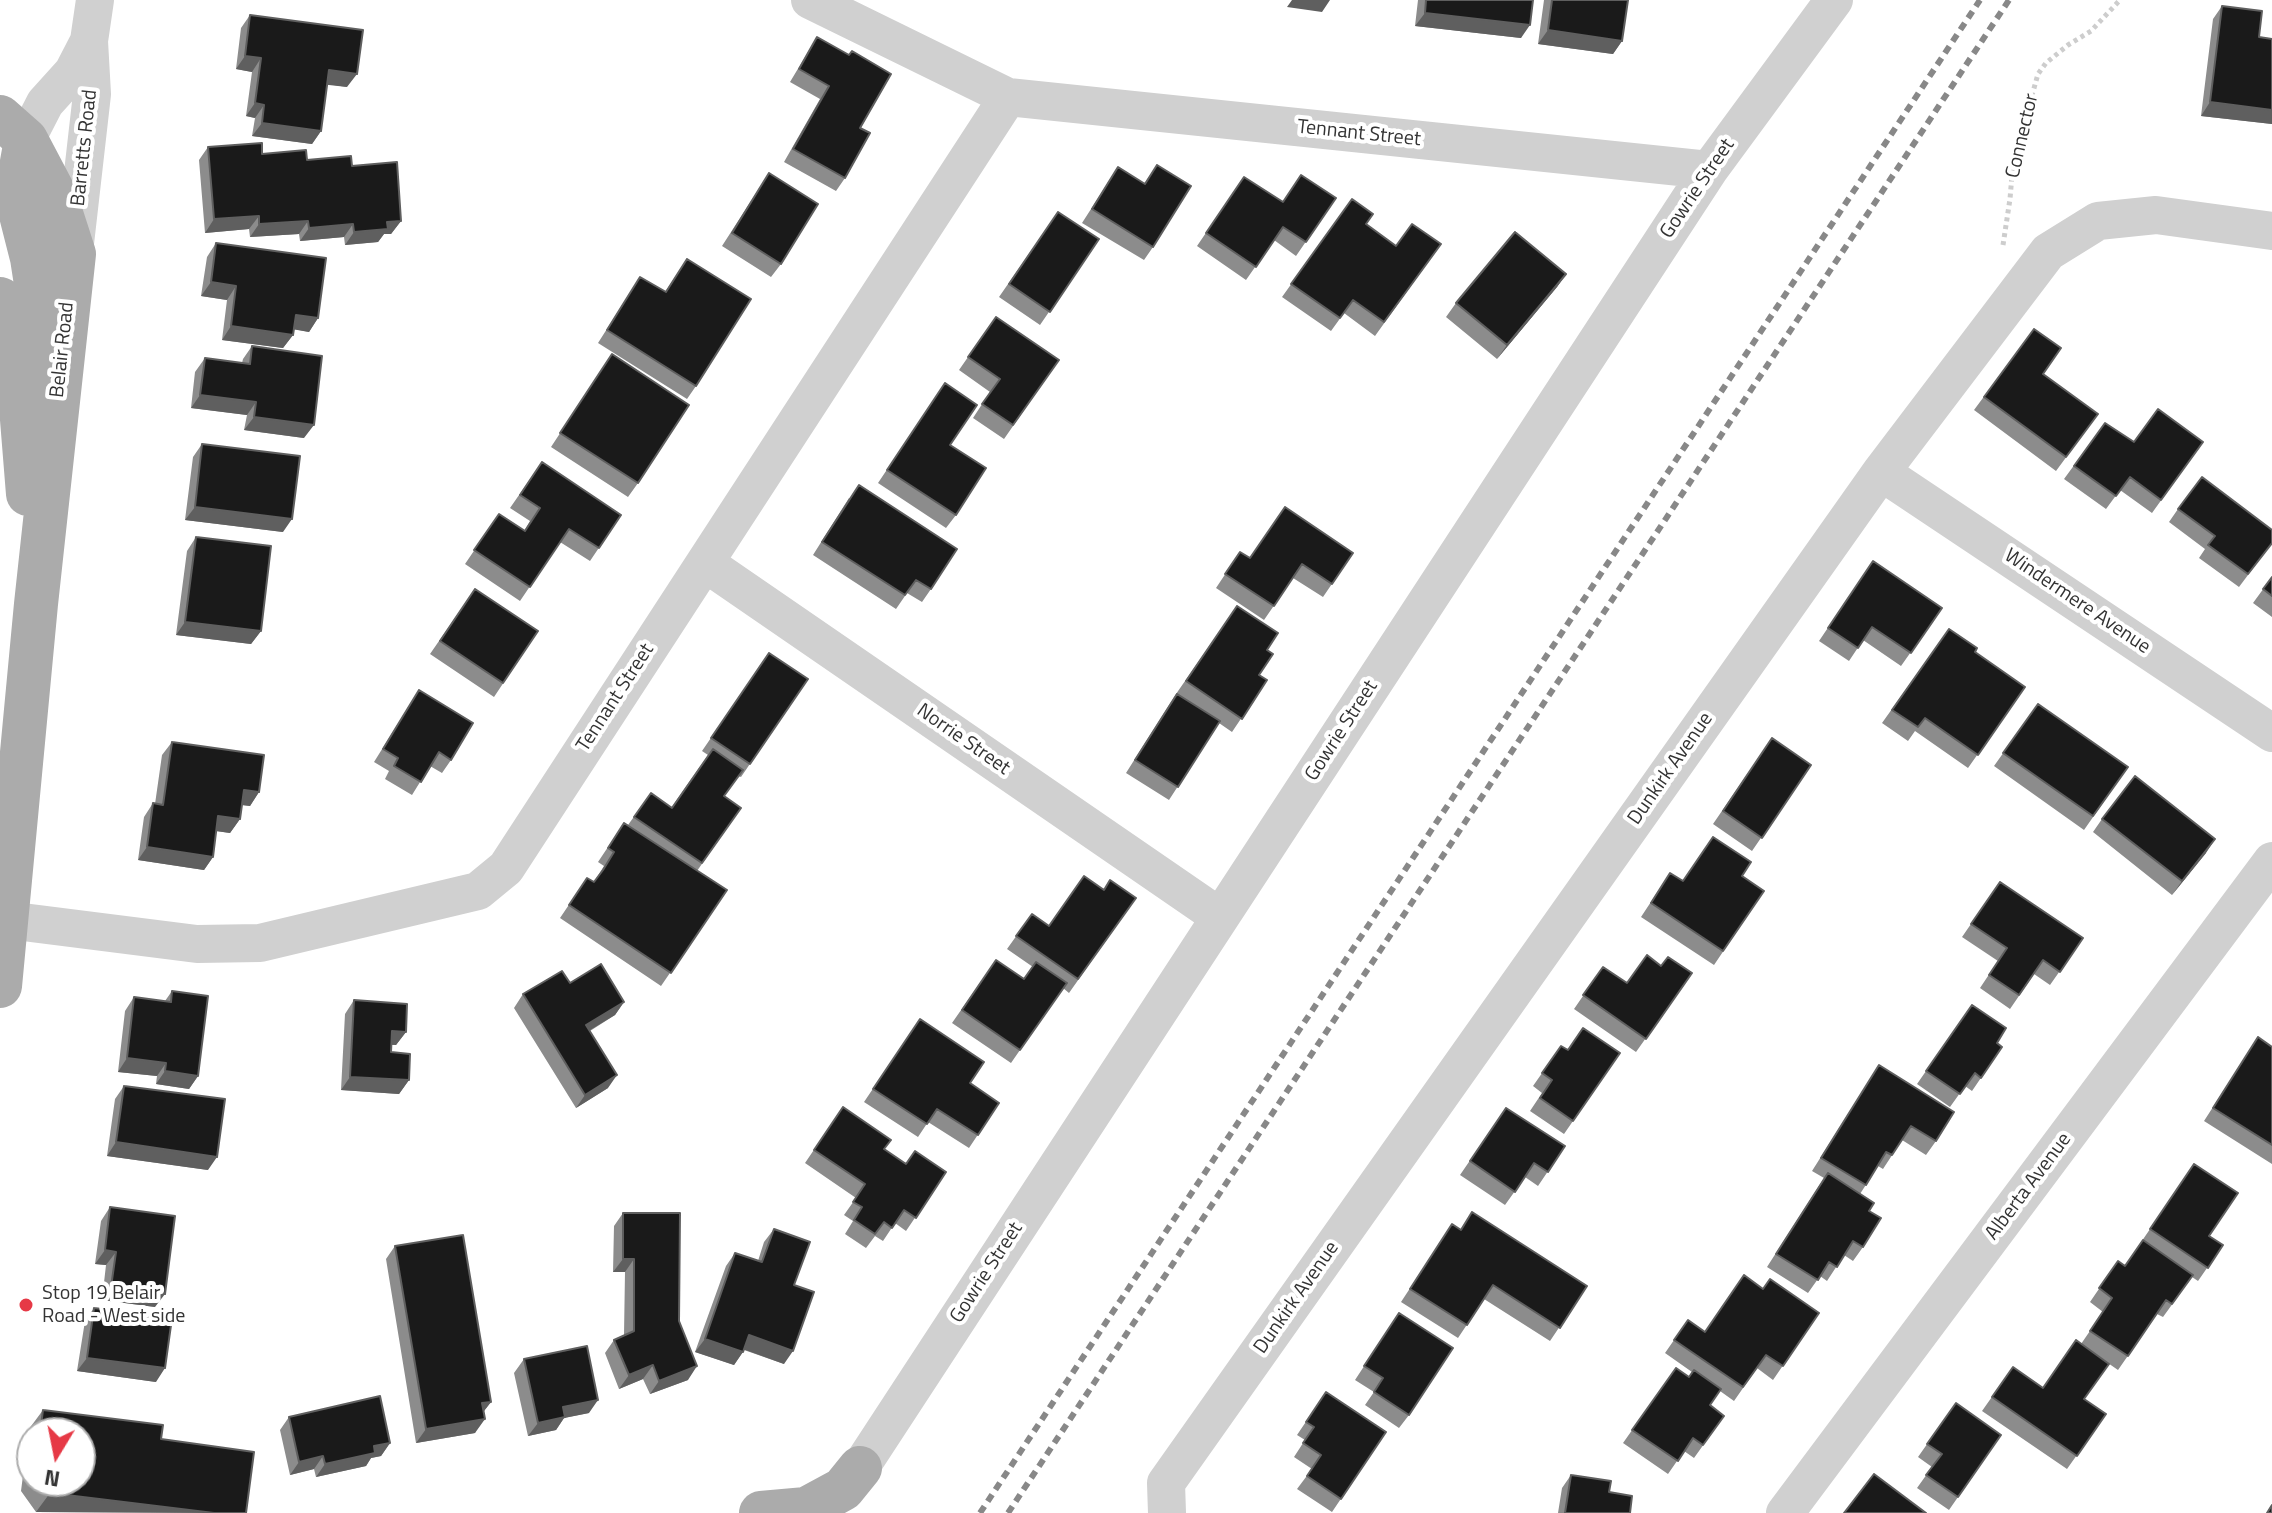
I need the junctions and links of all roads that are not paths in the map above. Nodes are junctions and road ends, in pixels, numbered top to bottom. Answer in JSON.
{"nodes":[{"id":1,"x":95,"y":0,"type":"edge"},
{"id":2,"x":810,"y":0,"type":"edge"},
{"id":3,"x":1834,"y":0,"type":"edge"},
{"id":4,"x":89,"y":41,"type":"junction"},
{"id":5,"x":1008,"y":97,"type":"junction"},
{"id":6,"x":13,"y":129,"type":"edge"},
{"id":7,"x":1709,"y":170,"type":"junction"},
{"id":8,"x":2272,"y":231,"type":"edge"},
{"id":9,"x":74,"y":254,"type":"junction"},
{"id":10,"x":0,"y":299,"type":"edge"},
{"id":11,"x":22,"y":415,"type":"junction"},
{"id":12,"x":1881,"y":472,"type":"junction"},
{"id":13,"x":705,"y":563,"type":"junction"},
{"id":14,"x":36,"y":604,"type":"junction"},
{"id":15,"x":2272,"y":733,"type":"edge"},
{"id":16,"x":9,"y":798,"type":"edge"},
{"id":17,"x":2272,"y":861,"type":"edge"},
{"id":18,"x":1220,"y":917,"type":"junction"},
{"id":19,"x":7,"y":920,"type":"junction"},
{"id":20,"x":0,"y":986,"type":"edge"},
{"id":21,"x":860,"y":1468,"type":"joint"},
{"id":22,"x":1167,"y":1498,"type":"edge"},
{"id":23,"x":761,"y":1513,"type":"edge"},
{"id":24,"x":1785,"y":1513,"type":"edge"}],
"edges":[{"from":1,"to":4,"type":"street","name":"Barretts Road"},
{"from":2,"to":5,"type":"street","name":"Tennant Street"},
{"from":3,"to":7,"type":"street","name":"Gowrie Street"},
{"from":4,"to":6,"type":"street","name":"Barretts Road"},
{"from":4,"to":9,"type":"street","name":"Barretts Road"},
{"from":5,"to":7,"type":"street","name":"Tennant Street"},
{"from":5,"to":13,"type":"street","name":"Tennant Street"},
{"from":6,"to":9,"type":"main road","name":"Belair Road"},
{"from":6,"to":11,"type":"main road"},
{"from":7,"to":18,"type":"street","name":"Gowrie Street"},
{"from":8,"to":12,"type":"street","name":"Dunkirk Avenue"},
{"from":9,"to":14,"type":"main road","name":"Belair Road"},
{"from":10,"to":11,"type":"main road","name":"Belair Road"},
{"from":11,"to":14,"type":"main road","name":"Belair Road"},
{"from":12,"to":15,"type":"street","name":"Windermere Avenue"},
{"from":12,"to":22,"type":"street","name":"Dunkirk Avenue"},
{"from":13,"to":18,"type":"street","name":"Norrie Street"},
{"from":13,"to":19,"type":"street","name":"Tennant Street"},
{"from":14,"to":16,"type":"main road","name":"Belair Road"},
{"from":16,"to":19,"type":"main road","name":"Belair Road"},
{"from":17,"to":24,"type":"street","name":"Alberta Avenue"},
{"from":18,"to":21,"type":"street","name":"Gowrie Street"},
{"from":19,"to":20,"type":"main road","name":"Belair Road"},
{"from":21,"to":23,"type":"main road"}]}
